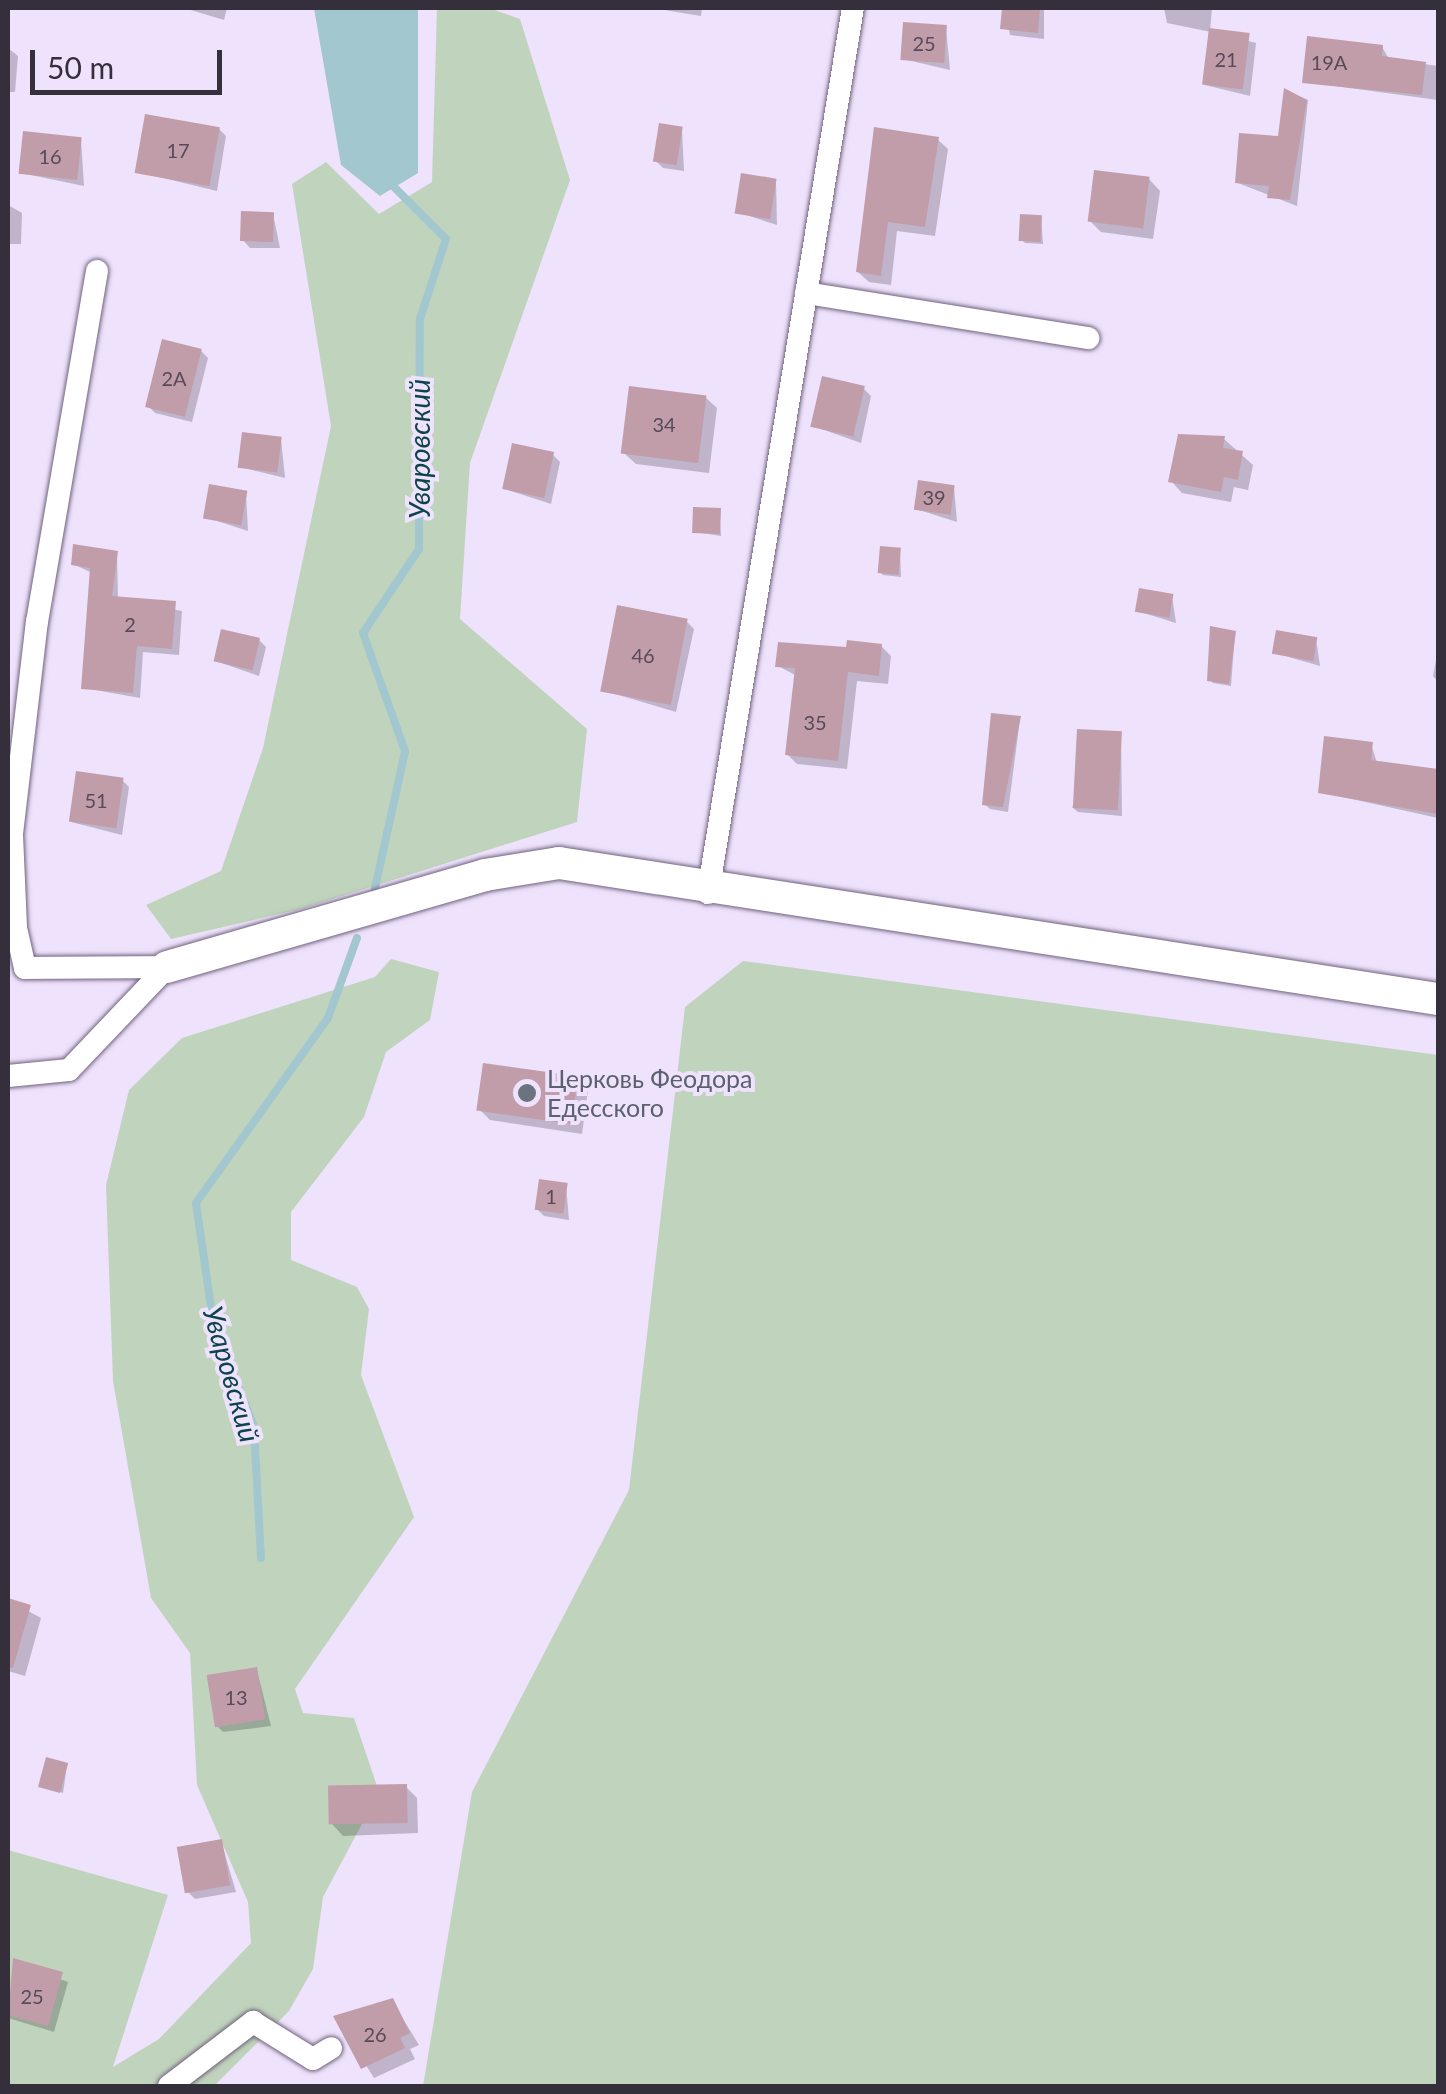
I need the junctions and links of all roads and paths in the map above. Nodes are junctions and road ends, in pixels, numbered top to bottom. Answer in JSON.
{"nodes":[{"id":1,"x":852,"y":8,"type":"edge"},
{"id":2,"x":97,"y":271,"type":"dead end"},
{"id":3,"x":806,"y":294,"type":"junction"},
{"id":4,"x":1088,"y":338,"type":"dead end"},
{"id":5,"x":708,"y":893,"type":"junction"},
{"id":6,"x":166,"y":967,"type":"junction"},
{"id":7,"x":1438,"y":999,"type":"edge"},
{"id":8,"x":10,"y":1082,"type":"edge"},
{"id":9,"x":331,"y":2048,"type":"dead end"},
{"id":10,"x":169,"y":2086,"type":"edge"}],
"edges":[{"from":1,"to":3,"type":"street"},
{"from":2,"to":6,"type":"street"},
{"from":3,"to":4,"type":"street"},
{"from":3,"to":5,"type":"street"},
{"from":5,"to":6,"type":"street"},
{"from":5,"to":7,"type":"street"},
{"from":6,"to":8,"type":"street"},
{"from":9,"to":10,"type":"street"}]}
